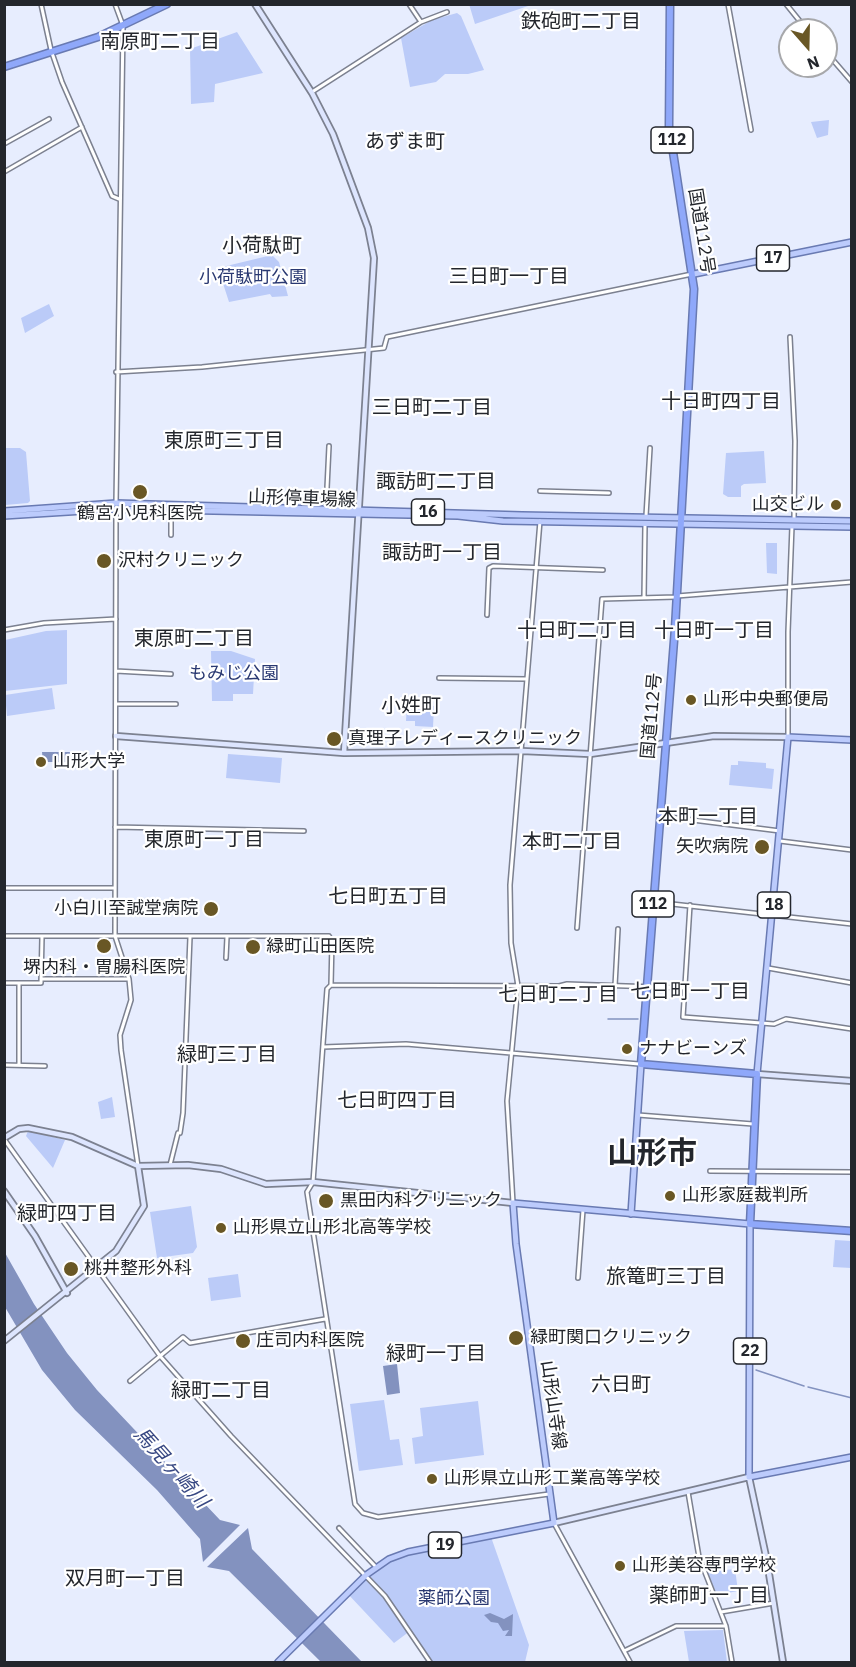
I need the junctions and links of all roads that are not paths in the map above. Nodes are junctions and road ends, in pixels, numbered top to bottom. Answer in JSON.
{"nodes":[{"id":1,"x":41,"y":4,"type":"edge"},
{"id":2,"x":115,"y":4,"type":"edge"},
{"id":3,"x":160,"y":4,"type":"edge"},
{"id":4,"x":168,"y":4,"type":"edge"},
{"id":5,"x":255,"y":4,"type":"edge"},
{"id":6,"x":410,"y":4,"type":"edge"},
{"id":7,"x":670,"y":4,"type":"edge"},
{"id":8,"x":728,"y":4,"type":"edge"},
{"id":9,"x":786,"y":4,"type":"edge"},
{"id":10,"x":447,"y":12,"type":"dead end"},
{"id":11,"x":797,"y":18,"type":"edge"},
{"id":12,"x":421,"y":22,"type":"junction"},
{"id":13,"x":123,"y":25,"type":"junction"},
{"id":14,"x":51,"y":51,"type":"junction"},
{"id":15,"x":4,"y":65,"type":"edge"},
{"id":16,"x":838,"y":66,"type":"edge"},
{"id":17,"x":852,"y":82,"type":"edge"},
{"id":18,"x":312,"y":93,"type":"junction"},
{"id":19,"x":50,"y":119,"type":"dead end"},
{"id":20,"x":82,"y":127,"type":"junction"},
{"id":21,"x":751,"y":130,"type":"dead end"},
{"id":22,"x":4,"y":144,"type":"edge"},
{"id":23,"x":4,"y":172,"type":"edge"},
{"id":24,"x":119,"y":200,"type":"junction"},
{"id":25,"x":852,"y":242,"type":"edge"},
{"id":26,"x":694,"y":274,"type":"junction"},
{"id":27,"x":790,"y":337,"type":"dead end"},
{"id":28,"x":368,"y":351,"type":"junction"},
{"id":29,"x":116,"y":372,"type":"junction"},
{"id":30,"x":329,"y":446,"type":"dead end"},
{"id":31,"x":650,"y":448,"type":"dead end"},
{"id":32,"x":540,"y":491,"type":"dead end"},
{"id":33,"x":609,"y":493,"type":"dead end"},
{"id":34,"x":116,"y":506,"type":"junction"},
{"id":35,"x":326,"y":509,"type":"junction"},
{"id":36,"x":4,"y":511,"type":"edge"},
{"id":37,"x":171,"y":511,"type":"junction"},
{"id":38,"x":359,"y":513,"type":"junction"},
{"id":39,"x":4,"y":516,"type":"edge"},
{"id":40,"x":540,"y":521,"type":"junction"},
{"id":41,"x":645,"y":521,"type":"junction"},
{"id":42,"x":681,"y":521,"type":"junction"},
{"id":43,"x":852,"y":521,"type":"edge"},
{"id":44,"x":793,"y":522,"type":"junction"},
{"id":45,"x":852,"y":527,"type":"edge"},
{"id":46,"x":171,"y":535,"type":"dead end"},
{"id":47,"x":536,"y":567,"type":"junction"},
{"id":48,"x":603,"y":570,"type":"dead end"},
{"id":49,"x":852,"y":582,"type":"edge"},
{"id":50,"x":789,"y":588,"type":"junction"},
{"id":51,"x":676,"y":596,"type":"junction"},
{"id":52,"x":644,"y":598,"type":"junction"},
{"id":53,"x":487,"y":615,"type":"dead end"},
{"id":54,"x":116,"y":619,"type":"junction"},
{"id":55,"x":4,"y":630,"type":"edge"},
{"id":56,"x":116,"y":671,"type":"junction"},
{"id":57,"x":171,"y":674,"type":"dead end"},
{"id":58,"x":439,"y":678,"type":"dead end"},
{"id":59,"x":527,"y":679,"type":"junction"},
{"id":60,"x":116,"y":704,"type":"junction"},
{"id":61,"x":176,"y":704,"type":"dead end"},
{"id":62,"x":116,"y":736,"type":"junction"},
{"id":63,"x":788,"y":737,"type":"junction"},
{"id":64,"x":852,"y":740,"type":"edge"},
{"id":65,"x":665,"y":744,"type":"junction"},
{"id":66,"x":522,"y":752,"type":"junction"},
{"id":67,"x":344,"y":753,"type":"junction"},
{"id":68,"x":590,"y":754,"type":"junction"},
{"id":69,"x":659,"y":816,"type":"junction"},
{"id":70,"x":115,"y":827,"type":"junction"},
{"id":71,"x":304,"y":831,"type":"dead end"},
{"id":72,"x":781,"y":831,"type":"junction"},
{"id":73,"x":780,"y":842,"type":"junction"},
{"id":74,"x":851,"y":849,"type":"edge"},
{"id":75,"x":4,"y":888,"type":"edge"},
{"id":76,"x":115,"y":888,"type":"junction"},
{"id":77,"x":653,"y":902,"type":"junction"},
{"id":78,"x":690,"y":905,"type":"junction"},
{"id":79,"x":773,"y":915,"type":"junction"},
{"id":80,"x":852,"y":924,"type":"edge"},
{"id":81,"x":577,"y":928,"type":"dead end"},
{"id":82,"x":618,"y":929,"type":"dead end"},
{"id":83,"x":4,"y":936,"type":"edge"},
{"id":84,"x":42,"y":936,"type":"junction"},
{"id":85,"x":115,"y":936,"type":"junction"},
{"id":86,"x":190,"y":937,"type":"junction"},
{"id":87,"x":227,"y":937,"type":"junction"},
{"id":88,"x":226,"y":958,"type":"dead end"},
{"id":89,"x":768,"y":968,"type":"junction"},
{"id":90,"x":41,"y":979,"type":"junction"},
{"id":91,"x":129,"y":979,"type":"junction"},
{"id":92,"x":4,"y":983,"type":"edge"},
{"id":93,"x":19,"y":983,"type":"junction"},
{"id":94,"x":852,"y":983,"type":"edge"},
{"id":95,"x":331,"y":985,"type":"junction"},
{"id":96,"x":518,"y":986,"type":"junction"},
{"id":97,"x":615,"y":986,"type":"junction"},
{"id":98,"x":648,"y":987,"type":"junction"},
{"id":99,"x":685,"y":988,"type":"junction"},
{"id":100,"x":763,"y":1023,"type":"junction"},
{"id":101,"x":852,"y":1029,"type":"edge"},
{"id":102,"x":322,"y":1047,"type":"junction"},
{"id":103,"x":513,"y":1053,"type":"junction"},
{"id":104,"x":641,"y":1064,"type":"junction"},
{"id":105,"x":4,"y":1065,"type":"edge"},
{"id":106,"x":19,"y":1065,"type":"junction"},
{"id":107,"x":45,"y":1066,"type":"dead end"},
{"id":108,"x":757,"y":1074,"type":"junction"},
{"id":109,"x":852,"y":1081,"type":"edge"},
{"id":110,"x":638,"y":1115,"type":"junction"},
{"id":111,"x":753,"y":1124,"type":"junction"},
{"id":112,"x":5,"y":1139,"type":"edge"},
{"id":113,"x":170,"y":1165,"type":"junction"},
{"id":114,"x":138,"y":1166,"type":"junction"},
{"id":115,"x":710,"y":1171,"type":"dead end"},
{"id":116,"x":752,"y":1172,"type":"junction"},
{"id":117,"x":852,"y":1172,"type":"edge"},
{"id":118,"x":313,"y":1182,"type":"junction"},
{"id":119,"x":4,"y":1191,"type":"edge"},
{"id":120,"x":513,"y":1203,"type":"junction"},
{"id":121,"x":583,"y":1210,"type":"junction"},
{"id":122,"x":631,"y":1214,"type":"junction"},
{"id":123,"x":750,"y":1224,"type":"junction"},
{"id":124,"x":852,"y":1231,"type":"edge"},
{"id":125,"x":96,"y":1269,"type":"junction"},
{"id":126,"x":578,"y":1278,"type":"dead end"},
{"id":127,"x":67,"y":1293,"type":"junction"},
{"id":128,"x":326,"y":1318,"type":"junction"},
{"id":129,"x":4,"y":1341,"type":"edge"},
{"id":130,"x":160,"y":1356,"type":"junction"},
{"id":131,"x":130,"y":1381,"type":"dead end"},
{"id":132,"x":852,"y":1457,"type":"edge"},
{"id":133,"x":749,"y":1477,"type":"junction"},
{"id":134,"x":688,"y":1492,"type":"junction"},
{"id":135,"x":550,"y":1493,"type":"junction"},
{"id":136,"x":554,"y":1523,"type":"junction"},
{"id":137,"x":339,"y":1528,"type":"dead end"},
{"id":138,"x":376,"y":1567,"type":"junction"},
{"id":139,"x":366,"y":1575,"type":"junction"},
{"id":140,"x":774,"y":1603,"type":"junction"},
{"id":141,"x":721,"y":1612,"type":"junction"},
{"id":142,"x":726,"y":1626,"type":"junction"},
{"id":143,"x":624,"y":1652,"type":"junction"},
{"id":144,"x":278,"y":1662,"type":"edge"},
{"id":145,"x":430,"y":1662,"type":"edge"},
{"id":146,"x":630,"y":1662,"type":"edge"},
{"id":147,"x":732,"y":1662,"type":"edge"},
{"id":148,"x":783,"y":1662,"type":"edge"}],
"edges":[{"from":1,"to":14,"type":"street"},
{"from":2,"to":13,"type":"street"},
{"from":3,"to":13,"type":"highway"},
{"from":4,"to":13,"type":"highway"},
{"from":5,"to":18,"type":"street"},
{"from":6,"to":12,"type":"street"},
{"from":7,"to":26,"type":"highway","name":"国道112号","number":"112"},
{"from":8,"to":21,"type":"street"},
{"from":9,"to":11,"type":"street"},
{"from":10,"to":12,"type":"street"},
{"from":12,"to":18,"type":"street"},
{"from":13,"to":14,"type":"highway"},
{"from":13,"to":24,"type":"street"},
{"from":14,"to":15,"type":"highway"},
{"from":14,"to":20,"type":"street"},
{"from":16,"to":17,"type":"street"},
{"from":18,"to":28,"type":"street"},
{"from":19,"to":22,"type":"street"},
{"from":20,"to":23,"type":"street"},
{"from":20,"to":24,"type":"street"},
{"from":24,"to":29,"type":"street"},
{"from":25,"to":26,"type":"main road","number":"17"},
{"from":26,"to":28,"type":"street"},
{"from":26,"to":42,"type":"highway","name":"国道112号","number":"112"},
{"from":27,"to":44,"type":"street"},
{"from":28,"to":29,"type":"street"},
{"from":28,"to":38,"type":"street"},
{"from":29,"to":34,"type":"street"},
{"from":30,"to":35,"type":"street"},
{"from":31,"to":41,"type":"street"},
{"from":32,"to":33,"type":"street"},
{"from":34,"to":35,"type":"main road","name":"山形停車場線","number":"16"},
{"from":34,"to":36,"type":"main road","name":"山形停車場線","number":"16"},
{"from":34,"to":37,"type":"main road","name":"山形停車場線","number":"16"},
{"from":34,"to":39,"type":"main road","name":"山形停車場線","number":"16"},
{"from":34,"to":54,"type":"street"},
{"from":35,"to":38,"type":"main road","name":"山形停車場線","number":"16"},
{"from":37,"to":38,"type":"main road","name":"山形停車場線","number":"16"},
{"from":37,"to":46,"type":"street"},
{"from":38,"to":40,"type":"main road","name":"山形停車場線","number":"16"},
{"from":38,"to":41,"type":"main road","name":"山形停車場線","number":"16"},
{"from":38,"to":67,"type":"street"},
{"from":40,"to":41,"type":"main road","name":"山形停車場線","number":"16"},
{"from":40,"to":47,"type":"street"},
{"from":41,"to":42,"type":"main road","name":"山形停車場線","number":"16"},
{"from":41,"to":52,"type":"street"},
{"from":42,"to":44,"type":"main road","name":"山形停車場線","number":"16"},
{"from":42,"to":51,"type":"highway","name":"国道112号","number":"112"},
{"from":43,"to":44,"type":"main road","name":"山形停車場線","number":"16"},
{"from":44,"to":45,"type":"main road","name":"山形停車場線","number":"16"},
{"from":44,"to":50,"type":"street"},
{"from":47,"to":48,"type":"street"},
{"from":47,"to":53,"type":"street"},
{"from":47,"to":59,"type":"street"},
{"from":49,"to":50,"type":"street"},
{"from":50,"to":51,"type":"street"},
{"from":50,"to":63,"type":"street"},
{"from":51,"to":52,"type":"street"},
{"from":51,"to":65,"type":"highway","name":"国道112号","number":"112"},
{"from":52,"to":68,"type":"street"},
{"from":54,"to":55,"type":"street"},
{"from":54,"to":56,"type":"street"},
{"from":56,"to":57,"type":"street"},
{"from":56,"to":60,"type":"street"},
{"from":58,"to":59,"type":"street"},
{"from":59,"to":66,"type":"street"},
{"from":60,"to":61,"type":"street"},
{"from":60,"to":62,"type":"street"},
{"from":62,"to":67,"type":"street"},
{"from":62,"to":70,"type":"street"},
{"from":63,"to":64,"type":"main road"},
{"from":63,"to":65,"type":"street"},
{"from":63,"to":72,"type":"main road","number":"18"},
{"from":65,"to":68,"type":"street"},
{"from":65,"to":69,"type":"highway","name":"国道112号","number":"112"},
{"from":66,"to":67,"type":"street"},
{"from":66,"to":68,"type":"street"},
{"from":66,"to":96,"type":"street"},
{"from":68,"to":81,"type":"street"},
{"from":69,"to":72,"type":"street"},
{"from":69,"to":77,"type":"highway","name":"国道112号","number":"112"},
{"from":70,"to":71,"type":"street"},
{"from":70,"to":76,"type":"street"},
{"from":72,"to":73,"type":"main road","number":"18"},
{"from":73,"to":74,"type":"street"},
{"from":73,"to":79,"type":"main road","number":"18"},
{"from":75,"to":76,"type":"street"},
{"from":76,"to":85,"type":"street"},
{"from":77,"to":78,"type":"street"},
{"from":77,"to":98,"type":"highway","name":"国道112号","number":"112"},
{"from":78,"to":79,"type":"street"},
{"from":78,"to":99,"type":"street"},
{"from":79,"to":80,"type":"street"},
{"from":79,"to":89,"type":"main road","number":"18"},
{"from":82,"to":97,"type":"street"},
{"from":83,"to":84,"type":"street"},
{"from":84,"to":85,"type":"street"},
{"from":84,"to":90,"type":"street"},
{"from":85,"to":86,"type":"street"},
{"from":85,"to":91,"type":"street"},
{"from":86,"to":87,"type":"street"},
{"from":86,"to":113,"type":"street"},
{"from":87,"to":88,"type":"street"},
{"from":87,"to":95,"type":"street"},
{"from":89,"to":94,"type":"street"},
{"from":89,"to":100,"type":"main road","number":"18"},
{"from":90,"to":91,"type":"street"},
{"from":90,"to":93,"type":"street"},
{"from":91,"to":114,"type":"street"},
{"from":92,"to":93,"type":"street"},
{"from":93,"to":106,"type":"street"},
{"from":95,"to":96,"type":"street"},
{"from":95,"to":102,"type":"street"},
{"from":96,"to":97,"type":"street"},
{"from":96,"to":103,"type":"street"},
{"from":97,"to":98,"type":"street"},
{"from":98,"to":99,"type":"street"},
{"from":98,"to":104,"type":"highway","name":"国道112号","number":"112"},
{"from":99,"to":100,"type":"street"},
{"from":100,"to":101,"type":"street"},
{"from":100,"to":108,"type":"main road","number":"18"},
{"from":102,"to":103,"type":"street"},
{"from":102,"to":118,"type":"street"},
{"from":103,"to":104,"type":"street"},
{"from":103,"to":120,"type":"street"},
{"from":104,"to":108,"type":"highway"},
{"from":104,"to":110,"type":"main road"},
{"from":105,"to":106,"type":"street"},
{"from":106,"to":107,"type":"street"},
{"from":108,"to":109,"type":"street"},
{"from":108,"to":111,"type":"highway"},
{"from":110,"to":111,"type":"street"},
{"from":110,"to":122,"type":"main road"},
{"from":111,"to":116,"type":"highway"},
{"from":112,"to":114,"type":"street"},
{"from":112,"to":125,"type":"street"},
{"from":113,"to":114,"type":"street"},
{"from":113,"to":118,"type":"street"},
{"from":114,"to":125,"type":"street"},
{"from":115,"to":116,"type":"street"},
{"from":116,"to":117,"type":"street"},
{"from":116,"to":123,"type":"highway"},
{"from":118,"to":120,"type":"street"},
{"from":118,"to":128,"type":"street"},
{"from":119,"to":127,"type":"street"},
{"from":120,"to":121,"type":"main road"},
{"from":120,"to":135,"type":"main road","name":"山形山寺線"},
{"from":121,"to":122,"type":"main road"},
{"from":121,"to":126,"type":"street"},
{"from":122,"to":123,"type":"main road"},
{"from":123,"to":124,"type":"highway"},
{"from":123,"to":133,"type":"main road","number":"22"},
{"from":125,"to":127,"type":"street"},
{"from":125,"to":130,"type":"street"},
{"from":127,"to":129,"type":"street"},
{"from":128,"to":130,"type":"street"},
{"from":128,"to":135,"type":"street"},
{"from":130,"to":131,"type":"street"},
{"from":130,"to":139,"type":"street"},
{"from":132,"to":133,"type":"main road"},
{"from":133,"to":134,"type":"street"},
{"from":133,"to":140,"type":"street"},
{"from":134,"to":136,"type":"street"},
{"from":134,"to":141,"type":"street"},
{"from":135,"to":136,"type":"main road","name":"山形山寺線"},
{"from":136,"to":138,"type":"main road","number":"19"},
{"from":136,"to":143,"type":"street"},
{"from":137,"to":138,"type":"street"},
{"from":138,"to":139,"type":"main road","number":"19"},
{"from":139,"to":144,"type":"main road","number":"19"},
{"from":139,"to":145,"type":"street"},
{"from":140,"to":141,"type":"street"},
{"from":140,"to":148,"type":"street"},
{"from":141,"to":142,"type":"street"},
{"from":142,"to":143,"type":"street"},
{"from":142,"to":147,"type":"street"},
{"from":143,"to":146,"type":"street"}]}
